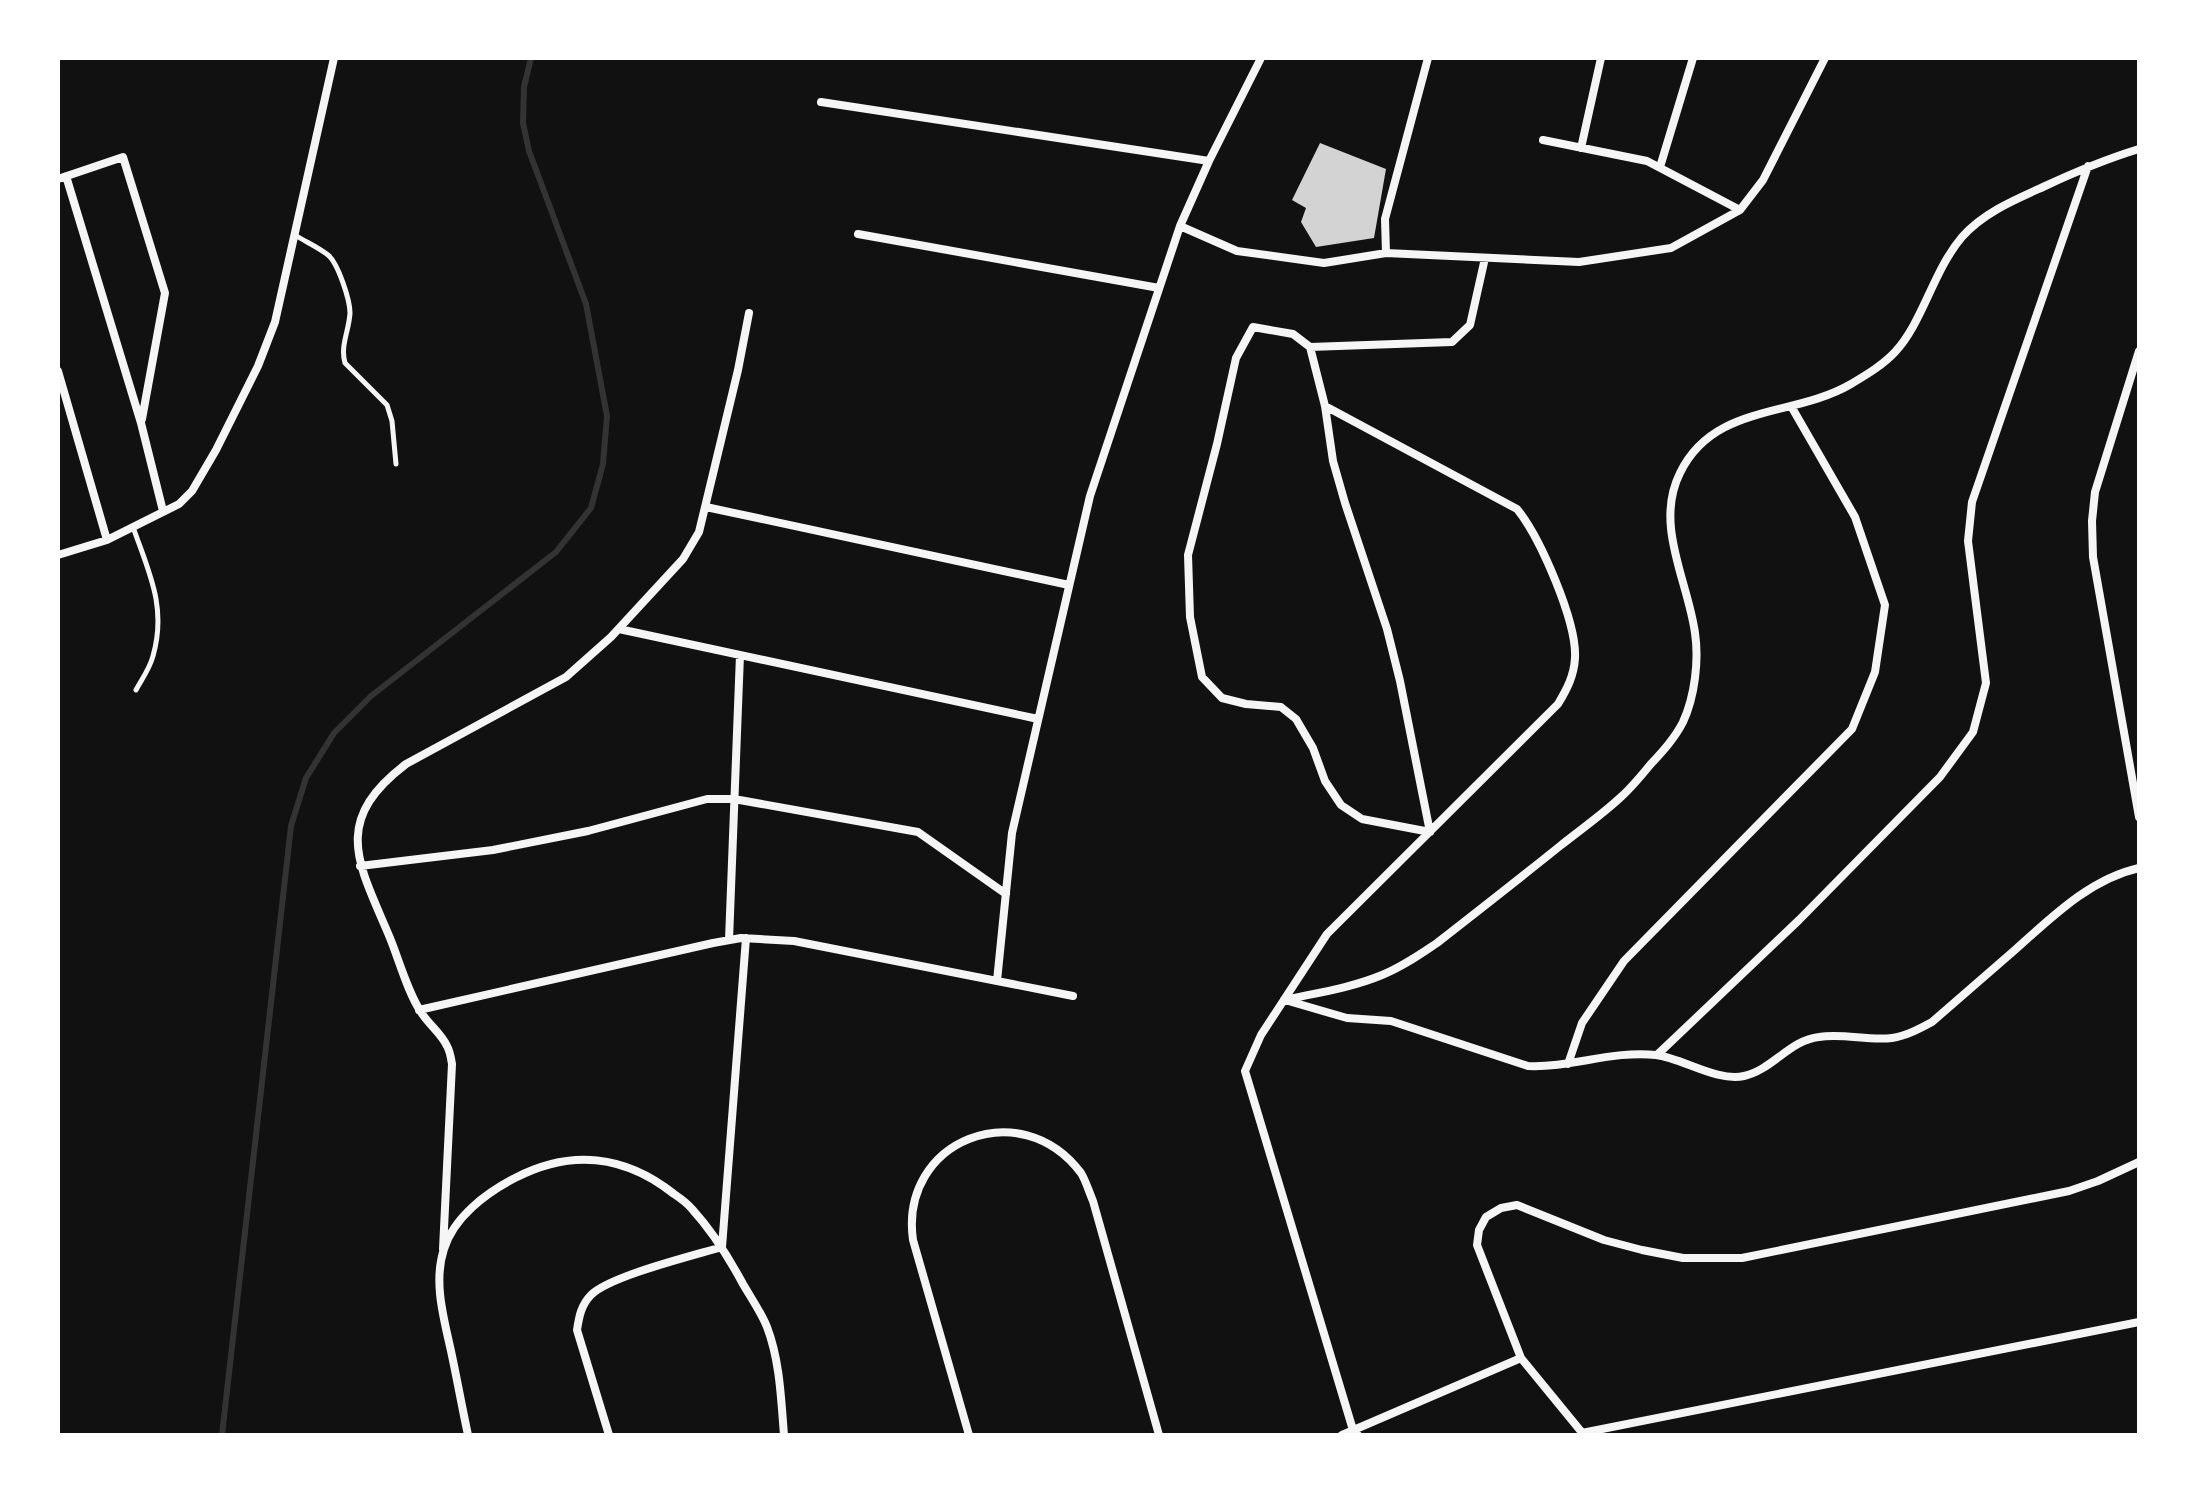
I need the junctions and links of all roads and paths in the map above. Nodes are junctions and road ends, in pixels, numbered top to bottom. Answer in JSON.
{"nodes":[{"id":1,"x":334,"y":58,"type":"edge"},
{"id":2,"x":1261,"y":58,"type":"edge"},
{"id":3,"x":1428,"y":58,"type":"edge"},
{"id":4,"x":1601,"y":58,"type":"edge"},
{"id":5,"x":1693,"y":58,"type":"edge"},
{"id":6,"x":1825,"y":58,"type":"edge"},
{"id":7,"x":821,"y":102,"type":"dead end"},
{"id":8,"x":1543,"y":140,"type":"dead end"},
{"id":9,"x":1581,"y":148,"type":"junction"},
{"id":10,"x":2139,"y":149,"type":"edge"},
{"id":11,"x":1209,"y":161,"type":"junction"},
{"id":12,"x":2088,"y":166,"type":"junction"},
{"id":13,"x":1660,"y":167,"type":"junction"},
{"id":14,"x":62,"y":178,"type":"edge"},
{"id":15,"x":1740,"y":210,"type":"junction"},
{"id":16,"x":1180,"y":226,"type":"junction"},
{"id":17,"x":858,"y":234,"type":"dead end"},
{"id":18,"x":294,"y":235,"type":"junction"},
{"id":19,"x":1386,"y":253,"type":"junction"},
{"id":20,"x":1485,"y":258,"type":"junction"},
{"id":21,"x":1159,"y":288,"type":"junction"},
{"id":22,"x":749,"y":313,"type":"dead end"},
{"id":23,"x":1310,"y":347,"type":"junction"},
{"id":24,"x":2139,"y":351,"type":"edge"},
{"id":25,"x":58,"y":371,"type":"edge"},
{"id":26,"x":1325,"y":406,"type":"junction"},
{"id":27,"x":1791,"y":406,"type":"junction"},
{"id":28,"x":141,"y":423,"type":"junction"},
{"id":29,"x":396,"y":464,"type":"dead end"},
{"id":30,"x":706,"y":507,"type":"junction"},
{"id":31,"x":163,"y":511,"type":"junction"},
{"id":32,"x":133,"y":526,"type":"junction"},
{"id":33,"x":107,"y":540,"type":"junction"},
{"id":34,"x":58,"y":555,"type":"edge"},
{"id":35,"x":1069,"y":585,"type":"junction"},
{"id":36,"x":619,"y":629,"type":"junction"},
{"id":37,"x":740,"y":655,"type":"junction"},
{"id":38,"x":136,"y":690,"type":"dead end"},
{"id":39,"x":1038,"y":719,"type":"junction"},
{"id":40,"x":734,"y":799,"type":"junction"},
{"id":41,"x":2139,"y":817,"type":"edge"},
{"id":42,"x":1430,"y":832,"type":"junction"},
{"id":43,"x":360,"y":866,"type":"junction"},
{"id":44,"x":2139,"y":868,"type":"edge"},
{"id":45,"x":1006,"y":894,"type":"junction"},
{"id":46,"x":746,"y":938,"type":"junction"},
{"id":47,"x":729,"y":940,"type":"junction"},
{"id":48,"x":997,"y":981,"type":"junction"},
{"id":49,"x":1073,"y":996,"type":"dead end"},
{"id":50,"x":1284,"y":1000,"type":"junction"},
{"id":51,"x":419,"y":1010,"type":"junction"},
{"id":52,"x":1657,"y":1055,"type":"junction"},
{"id":53,"x":1568,"y":1064,"type":"junction"},
{"id":54,"x":2139,"y":1162,"type":"edge"},
{"id":55,"x":722,"y":1247,"type":"junction"},
{"id":56,"x":443,"y":1249,"type":"junction"},
{"id":57,"x":2139,"y":1322,"type":"edge"},
{"id":58,"x":1521,"y":1358,"type":"junction"},
{"id":59,"x":1356,"y":1432,"type":"edge"},
{"id":60,"x":1583,"y":1434,"type":"edge"},
{"id":61,"x":468,"y":1435,"type":"edge"},
{"id":62,"x":609,"y":1435,"type":"edge"},
{"id":63,"x":784,"y":1435,"type":"edge"},
{"id":64,"x":969,"y":1435,"type":"edge"},
{"id":65,"x":1159,"y":1435,"type":"edge"},
{"id":66,"x":1342,"y":1435,"type":"edge"}],
"edges":[{"from":1,"to":18,"type":"street"},
{"from":2,"to":11,"type":"street"},
{"from":3,"to":19,"type":"street"},
{"from":4,"to":9,"type":"street"},
{"from":5,"to":13,"type":"street"},
{"from":6,"to":15,"type":"street"},
{"from":7,"to":11,"type":"street"},
{"from":8,"to":9,"type":"street"},
{"from":9,"to":13,"type":"street"},
{"from":10,"to":12,"type":"street"},
{"from":11,"to":16,"type":"street"},
{"from":12,"to":27,"type":"street"},
{"from":12,"to":52,"type":"street"},
{"from":13,"to":15,"type":"street"},
{"from":14,"to":28,"type":"street"},
{"from":14,"to":28,"type":"street"},
{"from":15,"to":20,"type":"street"},
{"from":16,"to":19,"type":"street"},
{"from":16,"to":21,"type":"street"},
{"from":17,"to":21,"type":"street"},
{"from":18,"to":29,"type":"lane"},
{"from":18,"to":31,"type":"street"},
{"from":19,"to":20,"type":"street"},
{"from":20,"to":23,"type":"street"},
{"from":21,"to":35,"type":"street"},
{"from":22,"to":30,"type":"street"},
{"from":23,"to":26,"type":"street"},
{"from":23,"to":42,"type":"street"},
{"from":24,"to":41,"type":"street"},
{"from":25,"to":33,"type":"street"},
{"from":26,"to":42,"type":"street"},
{"from":26,"to":42,"type":"street"},
{"from":27,"to":50,"type":"street"},
{"from":27,"to":53,"type":"street"},
{"from":28,"to":31,"type":"street"},
{"from":30,"to":35,"type":"street"},
{"from":30,"to":36,"type":"street"},
{"from":31,"to":32,"type":"street"},
{"from":32,"to":33,"type":"street"},
{"from":32,"to":38,"type":"lane"},
{"from":33,"to":34,"type":"street"},
{"from":35,"to":39,"type":"street"},
{"from":36,"to":37,"type":"street"},
{"from":36,"to":43,"type":"street"},
{"from":37,"to":39,"type":"street"},
{"from":37,"to":40,"type":"street"},
{"from":39,"to":45,"type":"street"},
{"from":40,"to":43,"type":"street"},
{"from":40,"to":45,"type":"street"},
{"from":40,"to":47,"type":"street"},
{"from":42,"to":50,"type":"street"},
{"from":43,"to":51,"type":"street"},
{"from":44,"to":52,"type":"street"},
{"from":45,"to":48,"type":"street"},
{"from":46,"to":47,"type":"street"},
{"from":46,"to":48,"type":"street"},
{"from":46,"to":55,"type":"street"},
{"from":47,"to":51,"type":"street"},
{"from":48,"to":49,"type":"street"},
{"from":50,"to":53,"type":"street"},
{"from":50,"to":59,"type":"street"},
{"from":51,"to":56,"type":"street"},
{"from":52,"to":53,"type":"street"},
{"from":54,"to":58,"type":"street"},
{"from":55,"to":56,"type":"street"},
{"from":55,"to":62,"type":"street"},
{"from":55,"to":63,"type":"street"},
{"from":56,"to":61,"type":"street"},
{"from":57,"to":60,"type":"street"},
{"from":58,"to":59,"type":"street"},
{"from":58,"to":60,"type":"street"},
{"from":59,"to":66,"type":"street"},
{"from":64,"to":65,"type":"street"}]}
